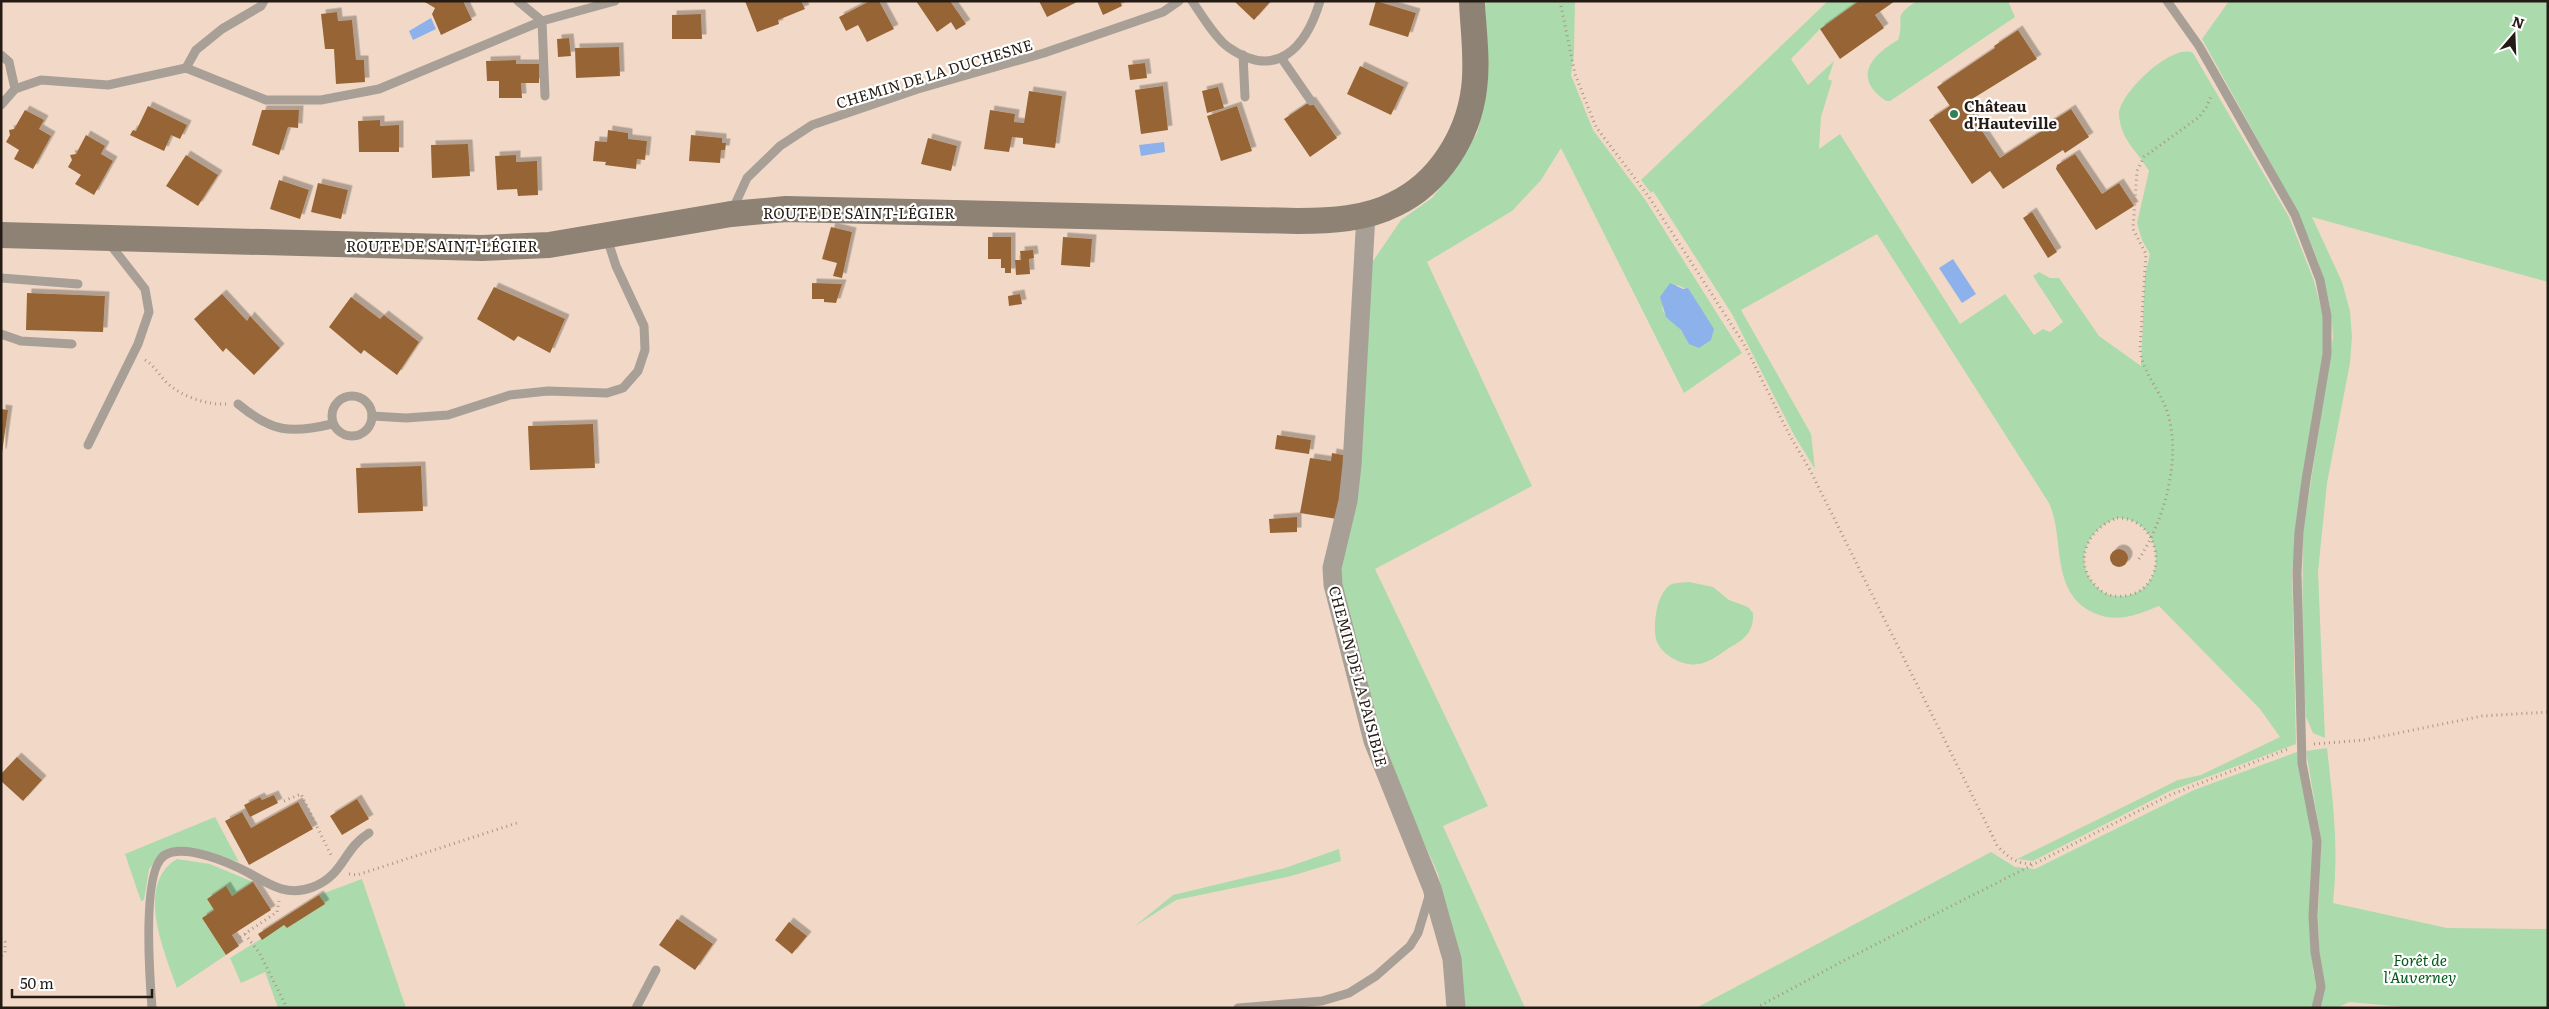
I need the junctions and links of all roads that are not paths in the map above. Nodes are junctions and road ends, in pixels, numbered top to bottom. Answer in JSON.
{"nodes":[{"id":1,"x":264,"y":1,"type":"edge"},
{"id":2,"x":518,"y":1,"type":"edge"},
{"id":3,"x":615,"y":1,"type":"edge"},
{"id":4,"x":1179,"y":1,"type":"edge"},
{"id":5,"x":1192,"y":1,"type":"edge"},
{"id":6,"x":1320,"y":1,"type":"edge"},
{"id":7,"x":1472,"y":1,"type":"edge"},
{"id":8,"x":2167,"y":1,"type":"edge"},
{"id":9,"x":542,"y":21,"type":"junction"},
{"id":10,"x":1,"y":55,"type":"edge"},
{"id":11,"x":1243,"y":55,"type":"junction"},
{"id":12,"x":1282,"y":59,"type":"junction"},
{"id":13,"x":186,"y":68,"type":"junction"},
{"id":14,"x":15,"y":89,"type":"junction"},
{"id":15,"x":545,"y":96,"type":"dead end"},
{"id":16,"x":1245,"y":97,"type":"dead end"},
{"id":17,"x":1311,"y":101,"type":"dead end"},
{"id":18,"x":1,"y":106,"type":"edge"},
{"id":19,"x":731,"y":214,"type":"junction"},
{"id":20,"x":1366,"y":214,"type":"junction"},
{"id":21,"x":1,"y":235,"type":"edge"},
{"id":22,"x":606,"y":236,"type":"junction"},
{"id":23,"x":106,"y":239,"type":"junction"},
{"id":24,"x":1,"y":278,"type":"edge"},
{"id":25,"x":78,"y":284,"type":"dead end"},
{"id":26,"x":1,"y":334,"type":"edge"},
{"id":27,"x":72,"y":344,"type":"dead end"},
{"id":28,"x":238,"y":404,"type":"road end"},
{"id":29,"x":372,"y":416,"type":"junction"},
{"id":30,"x":332,"y":424,"type":"junction"},
{"id":31,"x":88,"y":445,"type":"dead end"},
{"id":32,"x":369,"y":833,"type":"dead end"},
{"id":33,"x":1432,"y":888,"type":"junction"},
{"id":34,"x":656,"y":970,"type":"dead end"},
{"id":35,"x":152,"y":1008,"type":"edge"},
{"id":36,"x":636,"y":1008,"type":"edge"},
{"id":37,"x":1238,"y":1008,"type":"edge"},
{"id":38,"x":1456,"y":1008,"type":"edge"},
{"id":39,"x":2316,"y":1008,"type":"edge"}],
"edges":[{"from":1,"to":13,"type":"lane"},
{"from":2,"to":9,"type":"lane"},
{"from":3,"to":9,"type":"lane"},
{"from":4,"to":19,"type":"lane","name":"CHEMIN DE LA DUCHESNE"},
{"from":5,"to":11,"type":"lane"},
{"from":6,"to":12,"type":"lane"},
{"from":7,"to":20,"type":"main road","name":"ROUTE DE SAINT-LÉGIER"},
{"from":8,"to":39,"type":"lane"},
{"from":9,"to":13,"type":"lane"},
{"from":9,"to":15,"type":"lane"},
{"from":10,"to":14,"type":"lane"},
{"from":11,"to":12,"type":"lane"},
{"from":11,"to":16,"type":"lane"},
{"from":12,"to":17,"type":"lane"},
{"from":13,"to":14,"type":"lane"},
{"from":14,"to":18,"type":"lane"},
{"from":19,"to":20,"type":"main road","name":"ROUTE DE SAINT-LÉGIER"},
{"from":19,"to":22,"type":"main road","name":"ROUTE DE SAINT-LÉGIER"},
{"from":20,"to":33,"type":"street","name":"CHEMIN DE LA PAISIBLE"},
{"from":21,"to":23,"type":"main road","name":"ROUTE DE SAINT-LÉGIER"},
{"from":22,"to":23,"type":"main road","name":"ROUTE DE SAINT-LÉGIER"},
{"from":22,"to":29,"type":"lane"},
{"from":23,"to":31,"type":"lane"},
{"from":24,"to":25,"type":"lane"},
{"from":26,"to":27,"type":"lane"},
{"from":28,"to":30,"type":"lane"},
{"from":29,"to":30,"type":"lane"},
{"from":29,"to":30,"type":"lane"},
{"from":32,"to":35,"type":"lane"},
{"from":33,"to":37,"type":"lane"},
{"from":33,"to":38,"type":"street","name":"CHEMIN DE LA PAISIBLE"},
{"from":34,"to":36,"type":"lane"}]}
